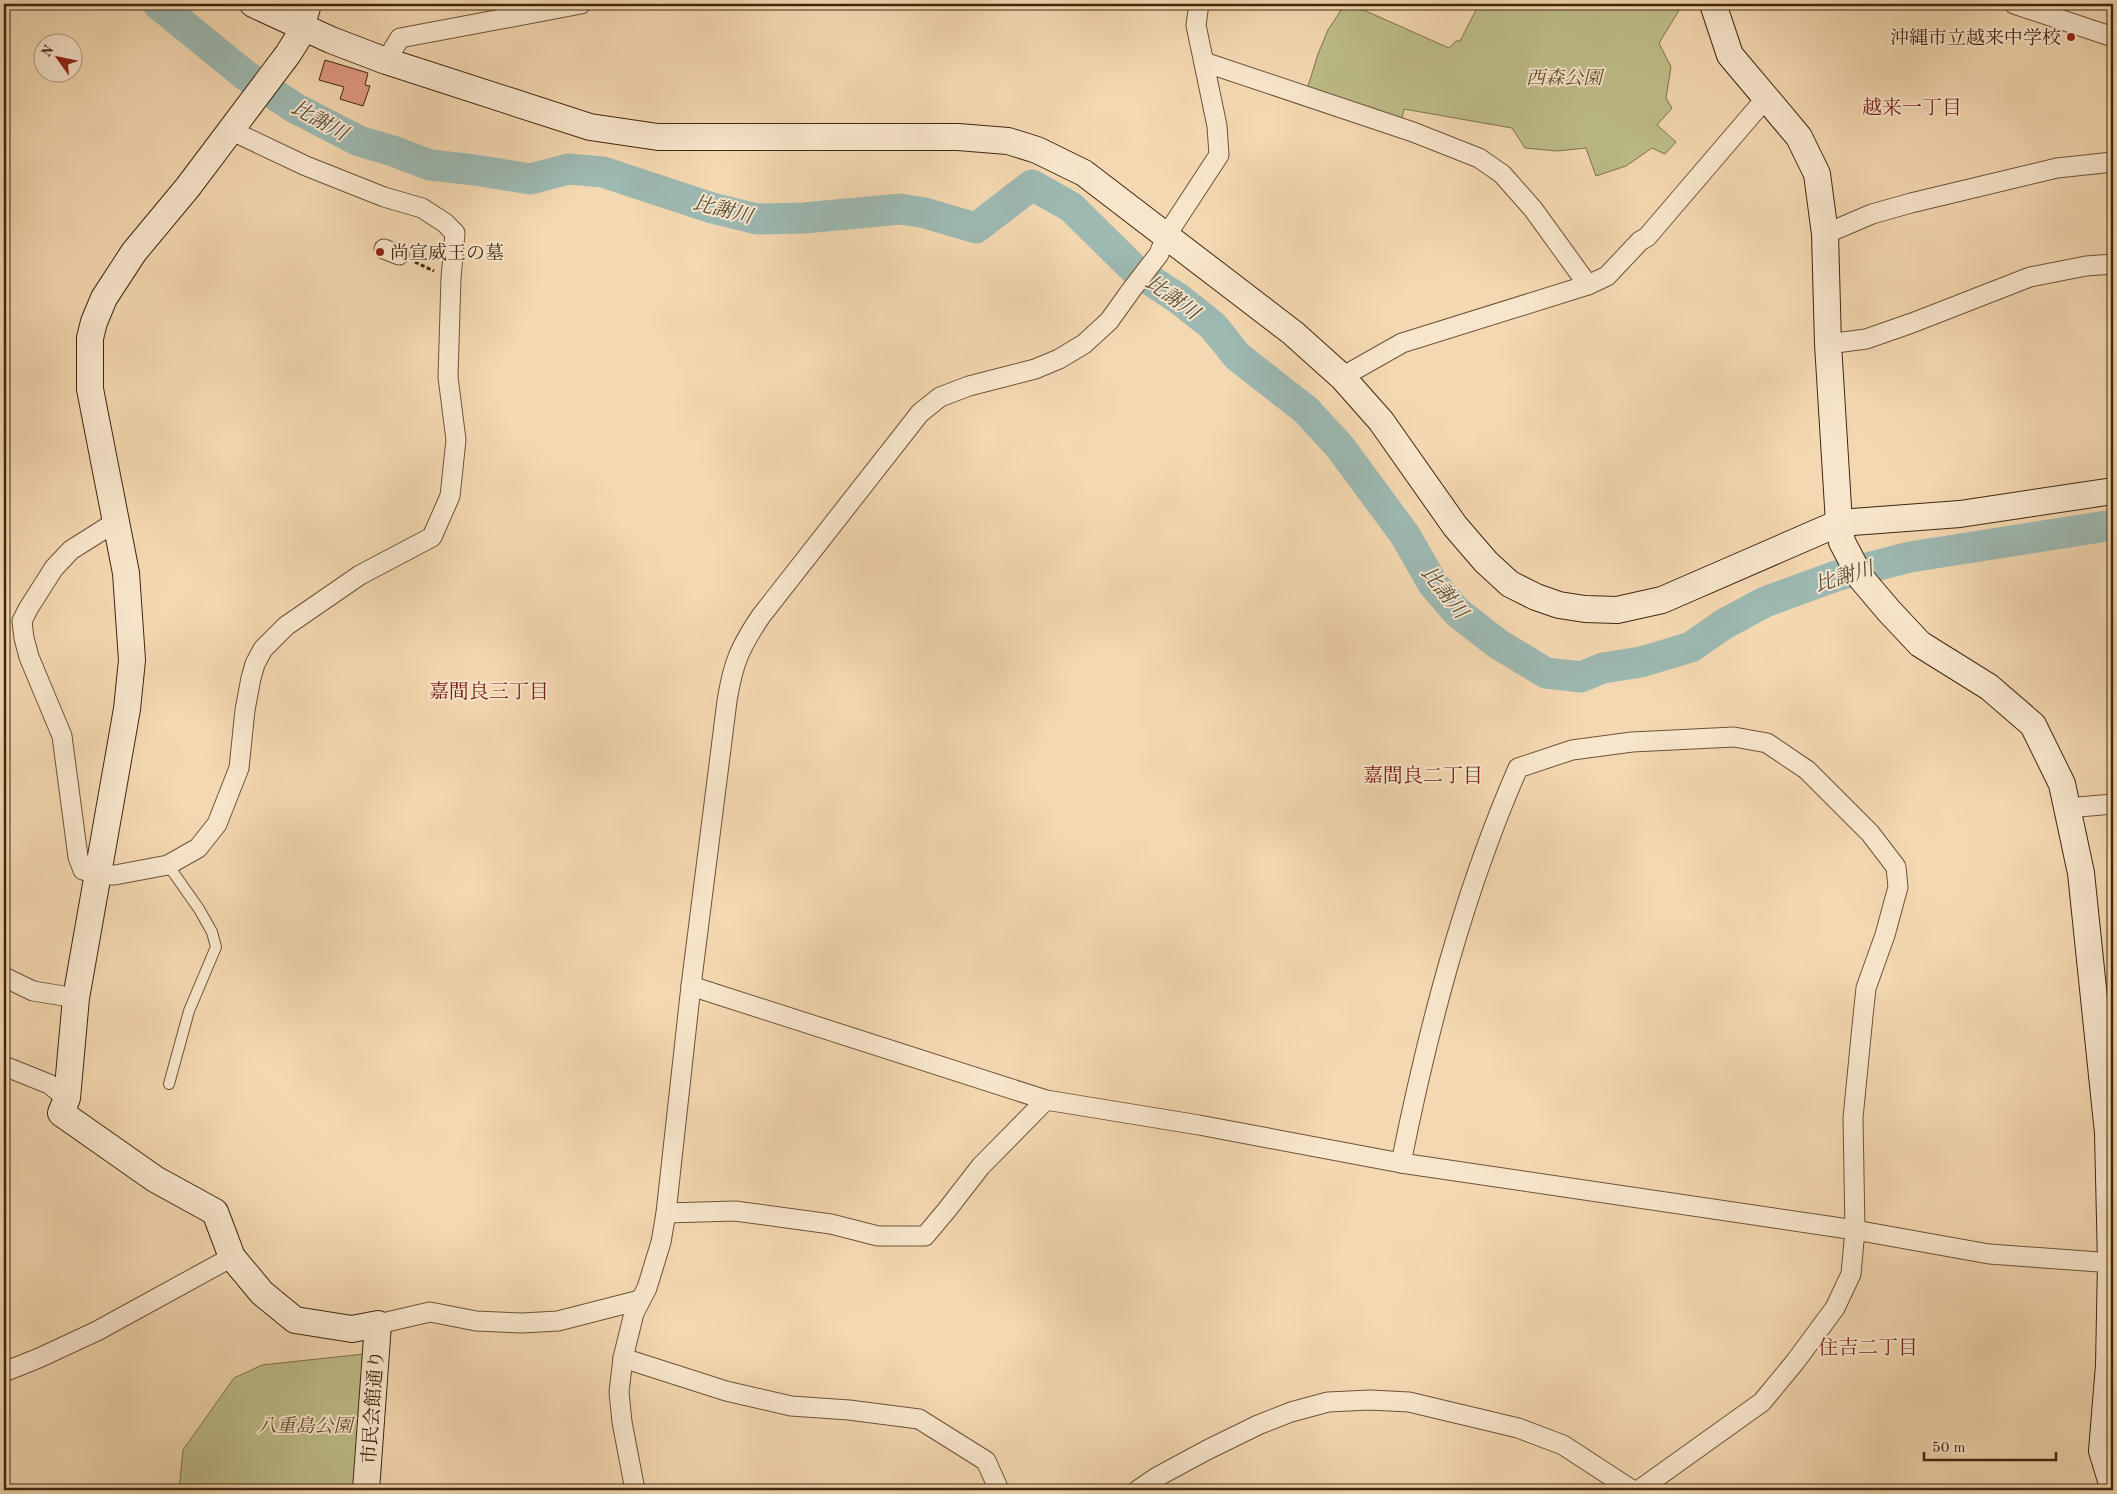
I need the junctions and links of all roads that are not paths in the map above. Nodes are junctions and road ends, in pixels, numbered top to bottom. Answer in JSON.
{"nodes":[{"id":1,"x":253,"y":4,"type":"edge"},
{"id":2,"x":581,"y":4,"type":"edge"},
{"id":3,"x":1199,"y":4,"type":"edge"},
{"id":4,"x":1713,"y":4,"type":"edge"},
{"id":5,"x":2014,"y":4,"type":"edge"},
{"id":6,"x":305,"y":15,"type":"edge"},
{"id":7,"x":2113,"y":37,"type":"edge"},
{"id":8,"x":386,"y":61,"type":"junction"},
{"id":9,"x":1204,"y":62,"type":"junction"},
{"id":10,"x":1766,"y":98,"type":"junction"},
{"id":11,"x":230,"y":130,"type":"junction"},
{"id":12,"x":2113,"y":162,"type":"edge"},
{"id":13,"x":1825,"y":234,"type":"junction"},
{"id":14,"x":1162,"y":245,"type":"junction"},
{"id":15,"x":2113,"y":264,"type":"edge"},
{"id":16,"x":1588,"y":286,"type":"junction"},
{"id":17,"x":1828,"y":344,"type":"junction"},
{"id":18,"x":1342,"y":377,"type":"junction"},
{"id":19,"x":2113,"y":491,"type":"edge"},
{"id":20,"x":117,"y":521,"type":"junction"},
{"id":21,"x":1840,"y":532,"type":"junction"},
{"id":22,"x":2113,"y":804,"type":"edge"},
{"id":23,"x":2067,"y":808,"type":"junction"},
{"id":24,"x":168,"y":865,"type":"junction"},
{"id":25,"x":99,"y":875,"type":"junction"},
{"id":26,"x":4,"y":977,"type":"edge"},
{"id":27,"x":691,"y":986,"type":"junction"},
{"id":28,"x":76,"y":998,"type":"junction"},
{"id":29,"x":4,"y":1066,"type":"edge"},
{"id":30,"x":2108,"y":1070,"type":"edge"},
{"id":31,"x":169,"y":1084,"type":"dead end"},
{"id":32,"x":67,"y":1098,"type":"junction"},
{"id":33,"x":1046,"y":1100,"type":"junction"},
{"id":34,"x":1401,"y":1163,"type":"junction"},
{"id":35,"x":666,"y":1213,"type":"junction"},
{"id":36,"x":1856,"y":1230,"type":"junction"},
{"id":37,"x":232,"y":1257,"type":"junction"},
{"id":38,"x":2112,"y":1263,"type":"edge"},
{"id":39,"x":640,"y":1300,"type":"junction"},
{"id":40,"x":378,"y":1324,"type":"junction"},
{"id":41,"x":623,"y":1358,"type":"junction"},
{"id":42,"x":4,"y":1372,"type":"edge"},
{"id":43,"x":2113,"y":1488,"type":"edge"},
{"id":44,"x":366,"y":1490,"type":"edge"},
{"id":45,"x":635,"y":1490,"type":"edge"},
{"id":46,"x":999,"y":1490,"type":"edge"},
{"id":47,"x":1138,"y":1490,"type":"edge"},
{"id":48,"x":1632,"y":1490,"type":"edge"},
{"id":49,"x":1640,"y":1490,"type":"edge"}],
"edges":[{"from":1,"to":6,"type":"street"},
{"from":2,"to":8,"type":"street"},
{"from":3,"to":9,"type":"street"},
{"from":4,"to":10,"type":"street"},
{"from":5,"to":7,"type":"street"},
{"from":6,"to":8,"type":"street"},
{"from":6,"to":11,"type":"street"},
{"from":8,"to":14,"type":"street"},
{"from":9,"to":14,"type":"street"},
{"from":9,"to":16,"type":"street"},
{"from":10,"to":13,"type":"street"},
{"from":10,"to":16,"type":"street"},
{"from":11,"to":20,"type":"street"},
{"from":11,"to":24,"type":"street"},
{"from":12,"to":13,"type":"street"},
{"from":13,"to":17,"type":"street"},
{"from":14,"to":18,"type":"street"},
{"from":14,"to":27,"type":"street"},
{"from":15,"to":17,"type":"street"},
{"from":16,"to":18,"type":"street"},
{"from":17,"to":21,"type":"street"},
{"from":18,"to":21,"type":"street"},
{"from":19,"to":21,"type":"street"},
{"from":20,"to":25,"type":"street"},
{"from":20,"to":25,"type":"street"},
{"from":21,"to":23,"type":"street"},
{"from":22,"to":23,"type":"street"},
{"from":23,"to":30,"type":"street"},
{"from":24,"to":25,"type":"street"},
{"from":24,"to":31,"type":"lane"},
{"from":25,"to":28,"type":"street"},
{"from":26,"to":28,"type":"street"},
{"from":27,"to":33,"type":"street"},
{"from":27,"to":35,"type":"street"},
{"from":28,"to":32,"type":"street"},
{"from":29,"to":32,"type":"street"},
{"from":30,"to":38,"type":"street"},
{"from":32,"to":37,"type":"street"},
{"from":33,"to":34,"type":"street"},
{"from":33,"to":35,"type":"street"},
{"from":34,"to":36,"type":"street"},
{"from":34,"to":36,"type":"street"},
{"from":35,"to":39,"type":"street"},
{"from":36,"to":38,"type":"street"},
{"from":36,"to":49,"type":"street"},
{"from":37,"to":40,"type":"street"},
{"from":37,"to":42,"type":"street"},
{"from":38,"to":43,"type":"street"},
{"from":39,"to":40,"type":"street"},
{"from":39,"to":41,"type":"street"},
{"from":40,"to":44,"type":"street","name":"市民会館通り"},
{"from":41,"to":45,"type":"street"},
{"from":41,"to":46,"type":"street"},
{"from":47,"to":48,"type":"street"}]}
